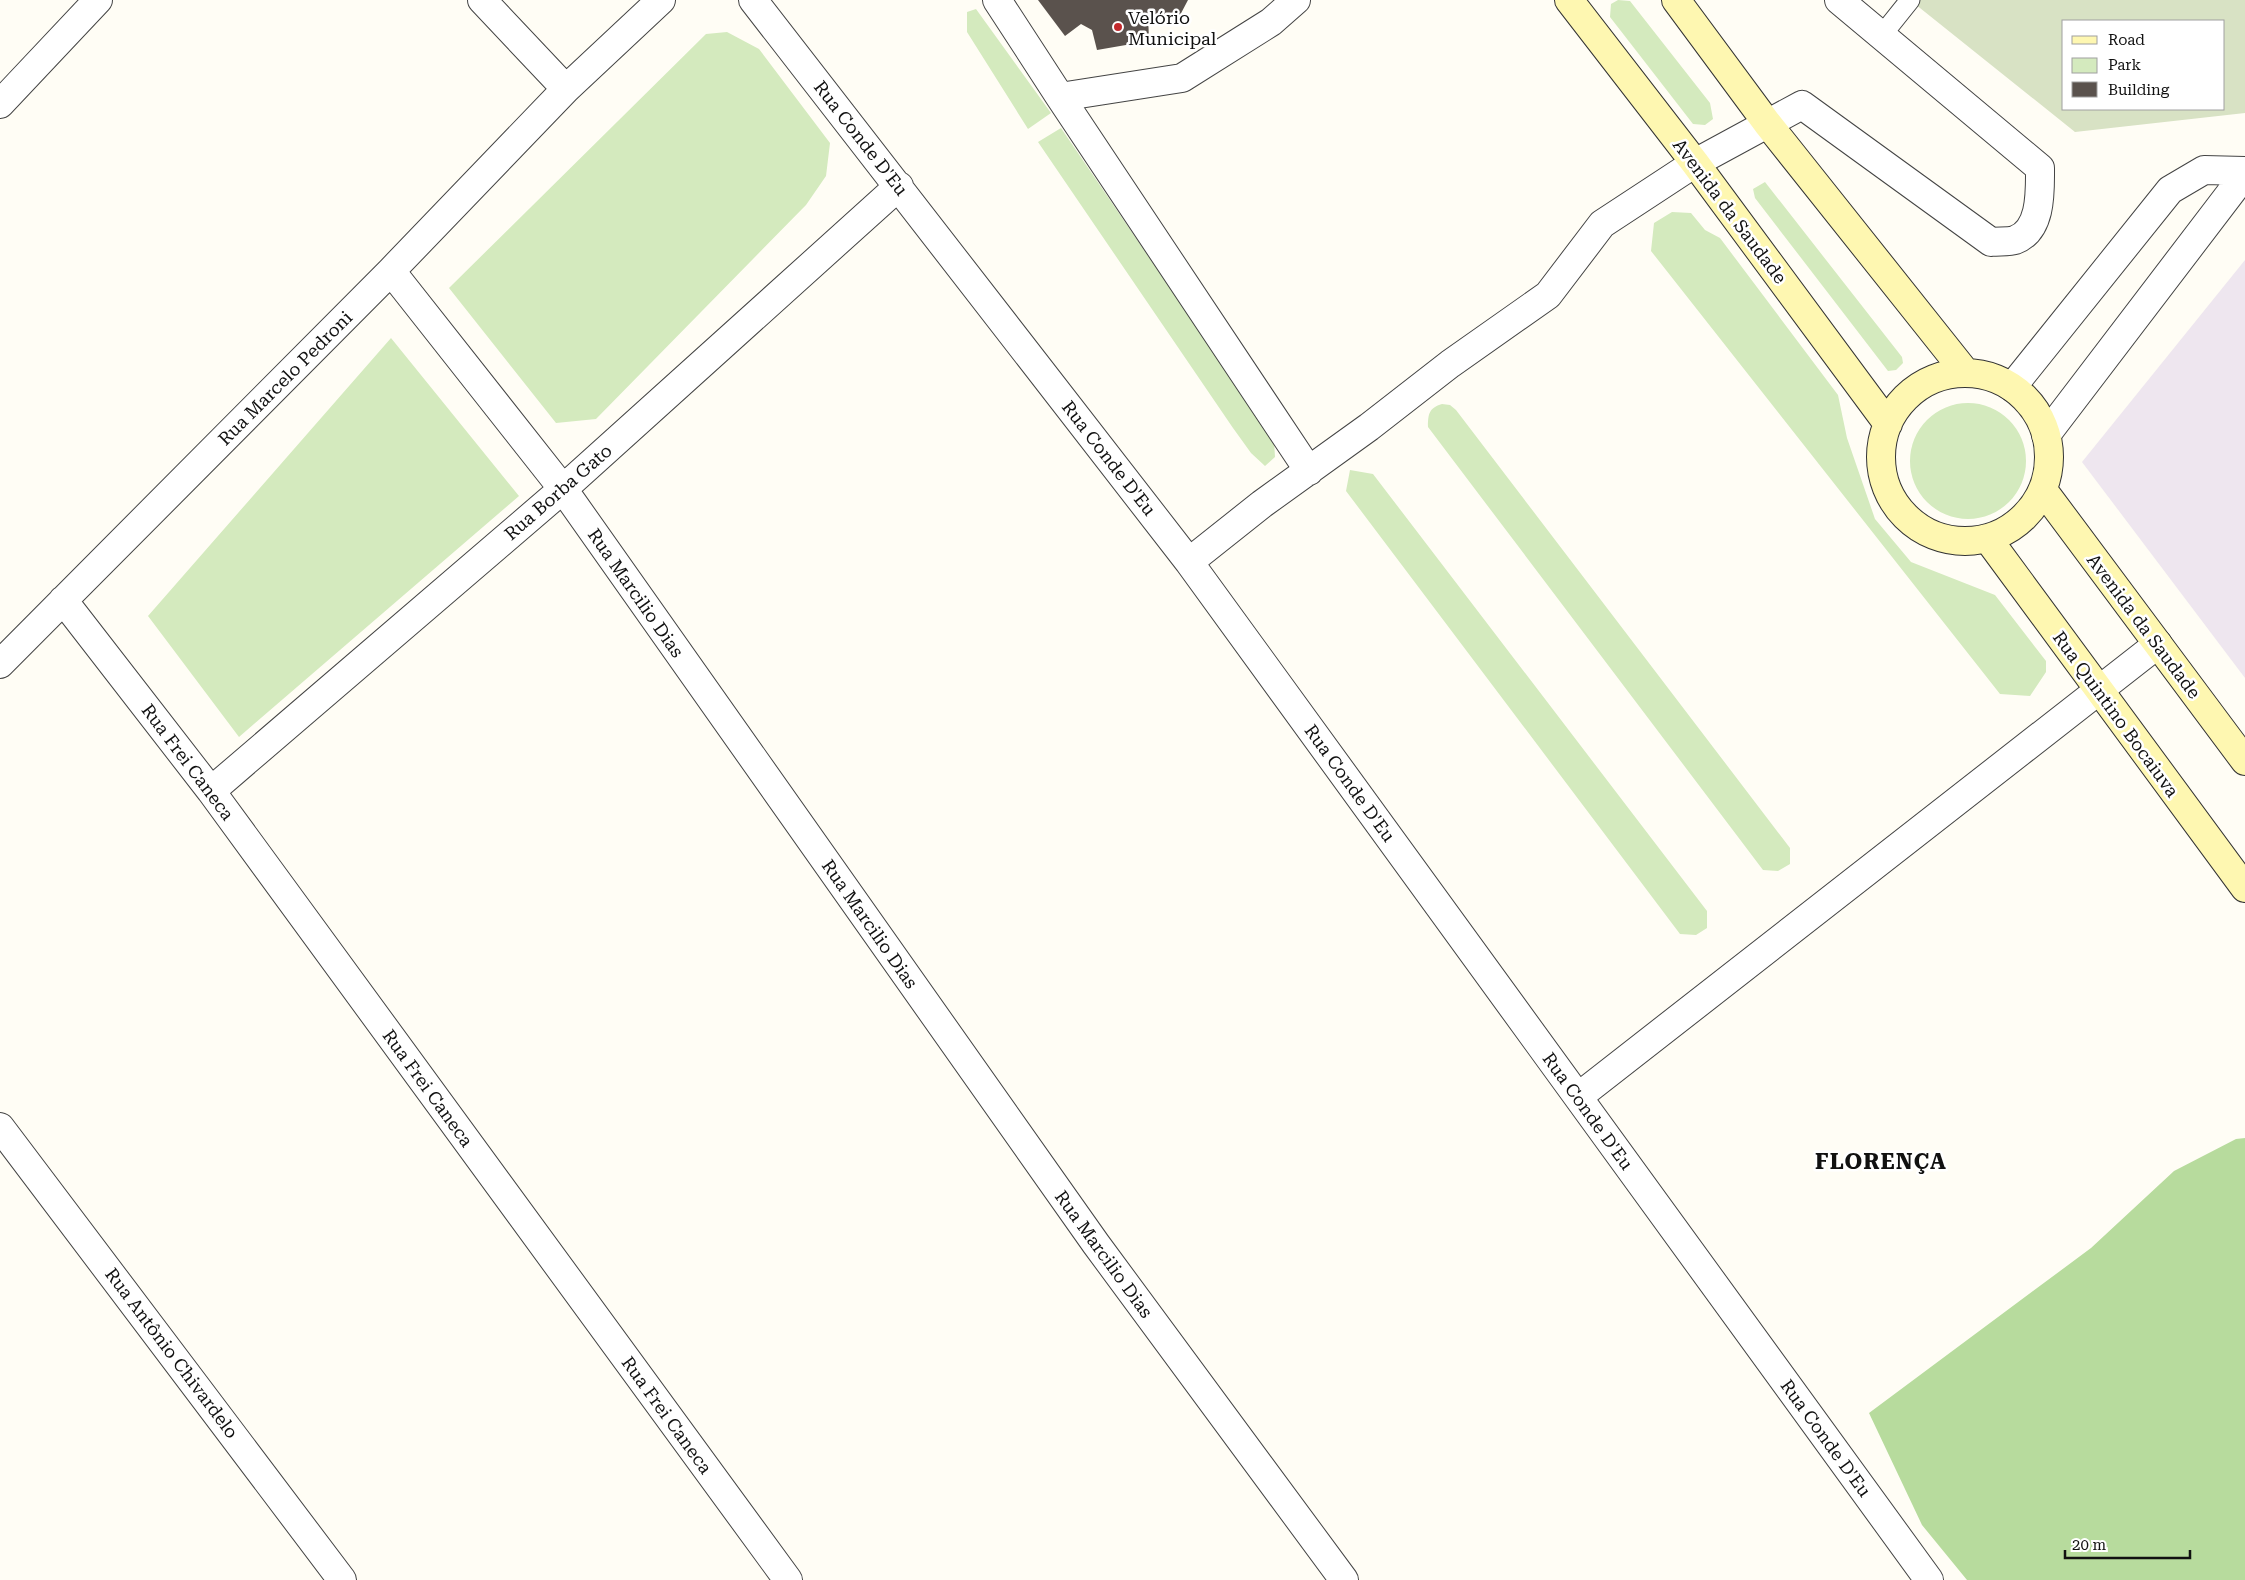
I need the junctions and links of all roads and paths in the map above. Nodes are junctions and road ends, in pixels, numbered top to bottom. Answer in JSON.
{"nodes":[{"id":1,"x":98,"y":0,"type":"edge"},
{"id":2,"x":482,"y":0,"type":"edge"},
{"id":3,"x":661,"y":0,"type":"edge"},
{"id":4,"x":753,"y":0,"type":"edge"},
{"id":5,"x":998,"y":0,"type":"edge"},
{"id":6,"x":1296,"y":0,"type":"edge"},
{"id":7,"x":1568,"y":0,"type":"edge"},
{"id":8,"x":1676,"y":0,"type":"edge"},
{"id":9,"x":1839,"y":0,"type":"edge"},
{"id":10,"x":1910,"y":0,"type":"edge"},
{"id":11,"x":1882,"y":36,"type":"junction"},
{"id":12,"x":566,"y":89,"type":"junction"},
{"id":13,"x":1060,"y":97,"type":"junction"},
{"id":14,"x":0,"y":104,"type":"edge"},
{"id":15,"x":1767,"y":123,"type":"junction"},
{"id":16,"x":1696,"y":163,"type":"junction"},
{"id":17,"x":2245,"y":173,"type":"edge"},
{"id":18,"x":899,"y":186,"type":"junction"},
{"id":19,"x":391,"y":271,"type":"junction"},
{"id":20,"x":1966,"y":373,"type":"junction"},
{"id":21,"x":2012,"y":386,"type":"junction"},
{"id":22,"x":1888,"y":424,"type":"junction"},
{"id":23,"x":2046,"y":435,"type":"junction"},
{"id":24,"x":1308,"y":471,"type":"junction"},
{"id":25,"x":563,"y":489,"type":"junction"},
{"id":26,"x":2043,"y":490,"type":"junction"},
{"id":27,"x":1988,"y":539,"type":"junction"},
{"id":28,"x":1189,"y":562,"type":"junction"},
{"id":29,"x":63,"y":600,"type":"junction"},
{"id":30,"x":2158,"y":644,"type":"junction"},
{"id":31,"x":0,"y":664,"type":"edge"},
{"id":32,"x":2099,"y":690,"type":"junction"},
{"id":33,"x":2245,"y":761,"type":"edge"},
{"id":34,"x":211,"y":791,"type":"junction"},
{"id":35,"x":2245,"y":888,"type":"edge"},
{"id":36,"x":1578,"y":1097,"type":"junction"},
{"id":37,"x":0,"y":1127,"type":"edge"},
{"id":38,"x":342,"y":1580,"type":"edge"},
{"id":39,"x":788,"y":1580,"type":"edge"},
{"id":40,"x":1344,"y":1580,"type":"edge"},
{"id":41,"x":1929,"y":1580,"type":"edge"}],
"edges":[{"from":1,"to":14,"type":"street"},
{"from":2,"to":12,"type":"street"},
{"from":3,"to":12,"type":"street","name":"Rua Marcelo Pedroni"},
{"from":4,"to":18,"type":"street","name":"Rua Conde D'Eu"},
{"from":5,"to":13,"type":"street"},
{"from":6,"to":13,"type":"street"},
{"from":7,"to":16,"type":"street","name":"Avenida da Saudade"},
{"from":8,"to":15,"type":"street"},
{"from":9,"to":11,"type":"street"},
{"from":10,"to":11,"type":"lane"},
{"from":11,"to":15,"type":"street"},
{"from":12,"to":19,"type":"street","name":"Rua Marcelo Pedroni"},
{"from":13,"to":24,"type":"street"},
{"from":15,"to":16,"type":"street"},
{"from":15,"to":20,"type":"street"},
{"from":16,"to":22,"type":"street","name":"Avenida da Saudade"},
{"from":16,"to":24,"type":"street"},
{"from":17,"to":21,"type":"street"},
{"from":17,"to":23,"type":"street"},
{"from":18,"to":25,"type":"street","name":"Rua Borba Gato"},
{"from":18,"to":28,"type":"street","name":"Rua Conde D'Eu"},
{"from":19,"to":25,"type":"street","name":"Rua Marcilio Dias"},
{"from":19,"to":29,"type":"street","name":"Rua Marcelo Pedroni"},
{"from":20,"to":21,"type":"street"},
{"from":20,"to":22,"type":"street"},
{"from":21,"to":23,"type":"street"},
{"from":22,"to":27,"type":"street"},
{"from":23,"to":26,"type":"street"},
{"from":24,"to":28,"type":"street"},
{"from":25,"to":34,"type":"street","name":"Rua Borba Gato"},
{"from":25,"to":40,"type":"street","name":"Rua Marcilio Dias"},
{"from":26,"to":27,"type":"street"},
{"from":26,"to":30,"type":"street","name":"Avenida da Saudade"},
{"from":27,"to":32,"type":"street","name":"Rua Quintino Bocaiuva"},
{"from":28,"to":36,"type":"street","name":"Rua Conde D'Eu"},
{"from":29,"to":31,"type":"street","name":"Rua Marcelo Pedroni"},
{"from":29,"to":34,"type":"street","name":"Rua Frei Caneca"},
{"from":30,"to":32,"type":"street"},
{"from":30,"to":33,"type":"street","name":"Avenida da Saudade"},
{"from":32,"to":35,"type":"street","name":"Rua Quintino Bocaiuva"},
{"from":32,"to":36,"type":"street"},
{"from":34,"to":39,"type":"street","name":"Rua Frei Caneca"},
{"from":36,"to":41,"type":"street","name":"Rua Conde D'Eu"},
{"from":37,"to":38,"type":"street","name":"Rua Antônio Chivardelo"}]}
